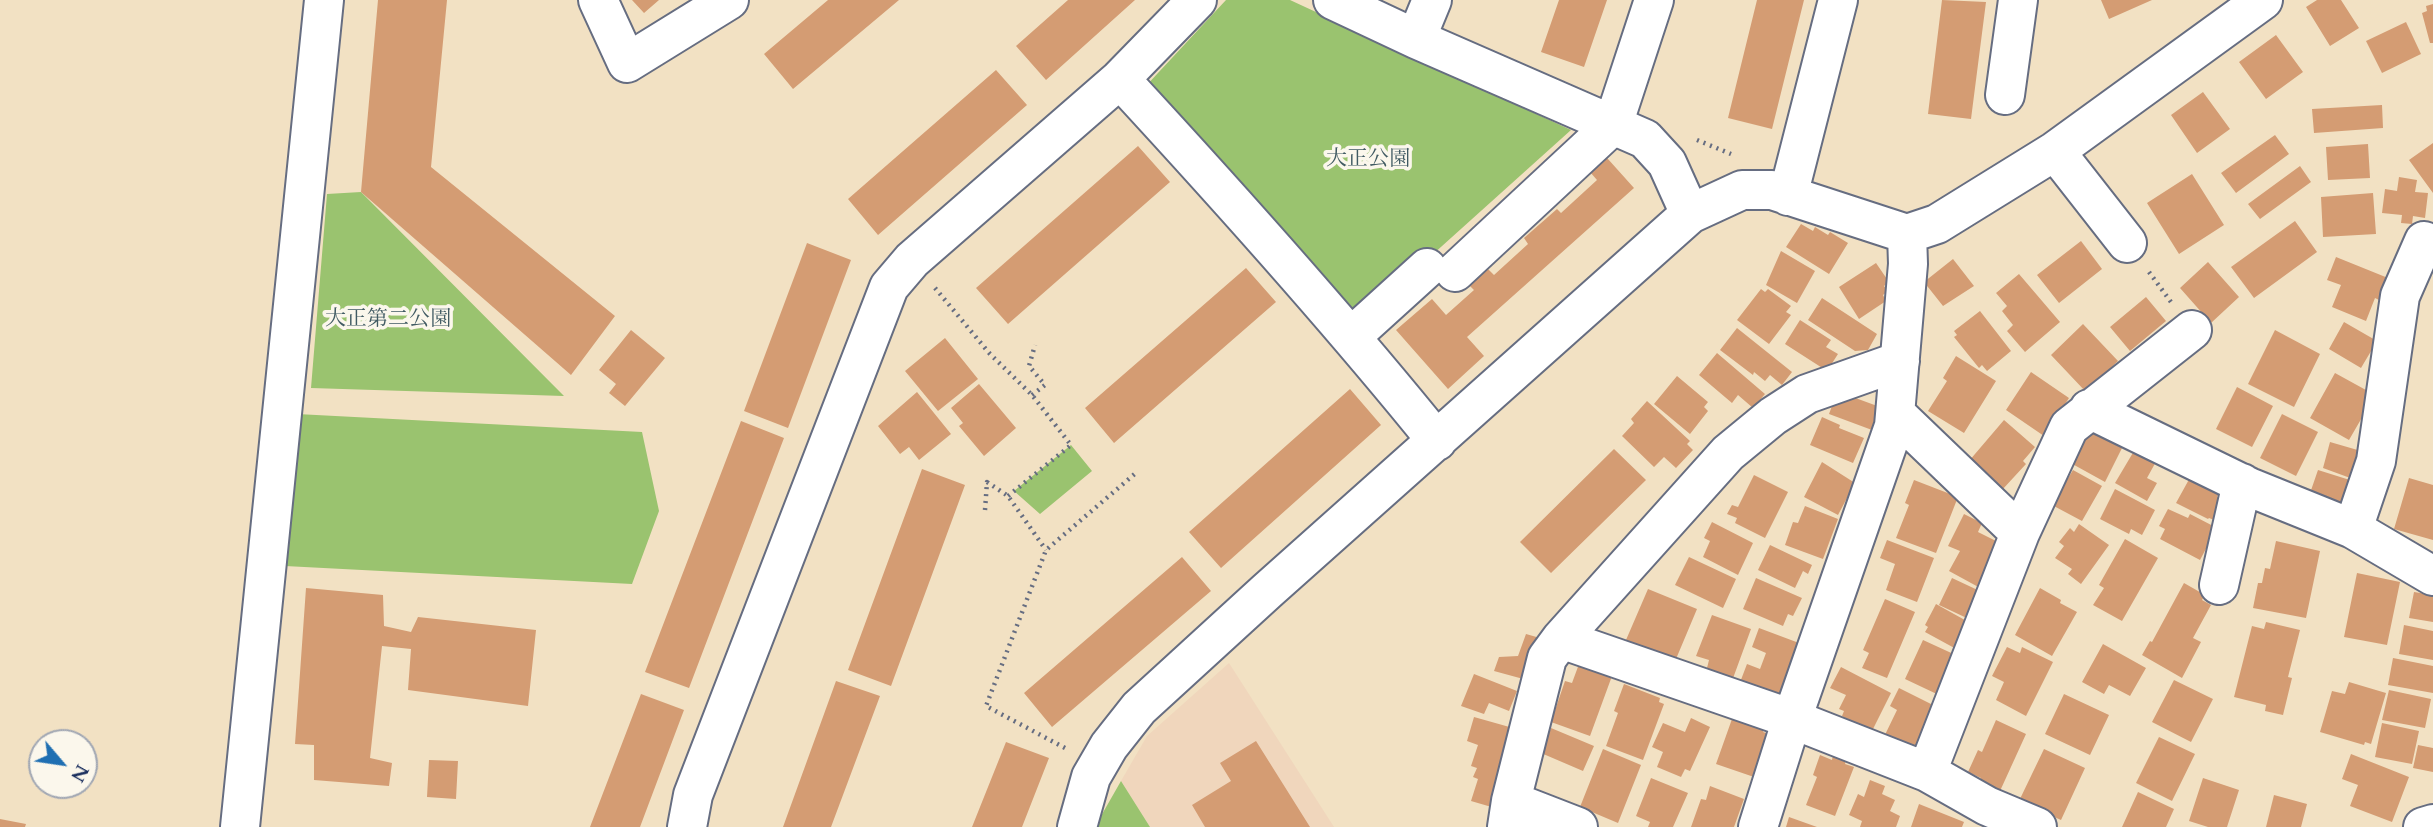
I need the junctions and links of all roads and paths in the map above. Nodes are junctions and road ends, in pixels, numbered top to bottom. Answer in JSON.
{"nodes":[{"id":1,"x":324,"y":0,"type":"edge"},
{"id":2,"x":598,"y":0,"type":"edge"},
{"id":3,"x":729,"y":0,"type":"edge"},
{"id":4,"x":1198,"y":0,"type":"edge"},
{"id":5,"x":1333,"y":0,"type":"edge"},
{"id":6,"x":1432,"y":0,"type":"edge"},
{"id":7,"x":1654,"y":0,"type":"edge"},
{"id":8,"x":1838,"y":0,"type":"edge"},
{"id":9,"x":2018,"y":0,"type":"edge"},
{"id":10,"x":2263,"y":0,"type":"edge"},
{"id":11,"x":2218,"y":13,"type":"edge"},
{"id":12,"x":1416,"y":39,"type":"junction"},
{"id":13,"x":1120,"y":79,"type":"junction"},
{"id":14,"x":2006,"y":94,"type":"dead end"},
{"id":15,"x":1613,"y":125,"type":"junction"},
{"id":16,"x":1687,"y":136,"type":"dead end"},
{"id":17,"x":2055,"y":152,"type":"junction"},
{"id":18,"x":1735,"y":156,"type":"dead end"},
{"id":19,"x":1788,"y":196,"type":"junction"},
{"id":20,"x":1690,"y":214,"type":"junction"},
{"id":21,"x":1907,"y":234,"type":"junction"},
{"id":22,"x":2424,"y":241,"type":"dead end"},
{"id":23,"x":2127,"y":243,"type":"joint"},
{"id":24,"x":912,"y":260,"type":"junction"},
{"id":25,"x":2192,"y":330,"type":"joint"},
{"id":26,"x":1352,"y":336,"type":"junction"},
{"id":27,"x":1035,"y":345,"type":"dead end"},
{"id":28,"x":1900,"y":361,"type":"junction"},
{"id":29,"x":1032,"y":395,"type":"junction"},
{"id":30,"x":2090,"y":409,"type":"junction"},
{"id":31,"x":1896,"y":414,"type":"junction"},
{"id":32,"x":1437,"y":441,"type":"junction"},
{"id":33,"x":1137,"y":472,"type":"dead end"},
{"id":34,"x":2242,"y":483,"type":"junction"},
{"id":35,"x":1008,"y":496,"type":"junction"},
{"id":36,"x":985,"y":510,"type":"dead end"},
{"id":37,"x":2353,"y":529,"type":"junction"},
{"id":38,"x":2020,"y":533,"type":"junction"},
{"id":39,"x":1046,"y":550,"type":"junction"},
{"id":40,"x":2433,"y":576,"type":"edge"},
{"id":41,"x":2219,"y":585,"type":"dead end"},
{"id":42,"x":1561,"y":639,"type":"junction"},
{"id":43,"x":1792,"y":719,"type":"junction"},
{"id":44,"x":1097,"y":765,"type":"junction"},
{"id":45,"x":1927,"y":772,"type":"junction"},
{"id":46,"x":1509,"y":814,"type":"edge"},
{"id":47,"x":1983,"y":816,"type":"edge"},
{"id":48,"x":2433,"y":824,"type":"edge"},
{"id":49,"x":240,"y":827,"type":"edge"},
{"id":50,"x":687,"y":827,"type":"edge"},
{"id":51,"x":1077,"y":827,"type":"edge"},
{"id":52,"x":1578,"y":827,"type":"edge"},
{"id":53,"x":1758,"y":827,"type":"edge"},
{"id":54,"x":2037,"y":827,"type":"edge"},
{"id":55,"x":2423,"y":827,"type":"edge"}],
"edges":[{"from":1,"to":49,"type":"street"},
{"from":2,"to":3,"type":"street"},
{"from":4,"to":13,"type":"street"},
{"from":5,"to":12,"type":"street"},
{"from":6,"to":12,"type":"street"},
{"from":7,"to":15,"type":"street"},
{"from":8,"to":19,"type":"street"},
{"from":9,"to":14,"type":"street"},
{"from":10,"to":11,"type":"street"},
{"from":11,"to":17,"type":"street"},
{"from":12,"to":15,"type":"street"},
{"from":13,"to":24,"type":"street"},
{"from":13,"to":26,"type":"street"},
{"from":15,"to":20,"type":"street"},
{"from":15,"to":26,"type":"street"},
{"from":16,"to":18,"type":"path"},
{"from":17,"to":21,"type":"street"},
{"from":17,"to":23,"type":"street"},
{"from":19,"to":20,"type":"street"},
{"from":19,"to":21,"type":"street"},
{"from":20,"to":32,"type":"street"},
{"from":21,"to":28,"type":"street"},
{"from":22,"to":37,"type":"street"},
{"from":23,"to":25,"type":"path"},
{"from":24,"to":29,"type":"path"},
{"from":24,"to":50,"type":"street"},
{"from":25,"to":30,"type":"street"},
{"from":26,"to":32,"type":"street"},
{"from":27,"to":29,"type":"path"},
{"from":28,"to":31,"type":"street"},
{"from":28,"to":42,"type":"street"},
{"from":29,"to":35,"type":"path"},
{"from":30,"to":34,"type":"street"},
{"from":30,"to":38,"type":"street"},
{"from":31,"to":38,"type":"street"},
{"from":31,"to":43,"type":"street"},
{"from":32,"to":44,"type":"street"},
{"from":33,"to":39,"type":"path"},
{"from":34,"to":37,"type":"street"},
{"from":34,"to":41,"type":"street"},
{"from":35,"to":36,"type":"path"},
{"from":35,"to":39,"type":"path"},
{"from":37,"to":40,"type":"street"},
{"from":38,"to":45,"type":"street"},
{"from":39,"to":44,"type":"path"},
{"from":42,"to":43,"type":"street"},
{"from":42,"to":46,"type":"street"},
{"from":43,"to":45,"type":"street"},
{"from":43,"to":53,"type":"street"},
{"from":44,"to":51,"type":"street"},
{"from":45,"to":47,"type":"street"},
{"from":46,"to":52,"type":"street"},
{"from":47,"to":54,"type":"street"},
{"from":48,"to":55,"type":"street"}]}
